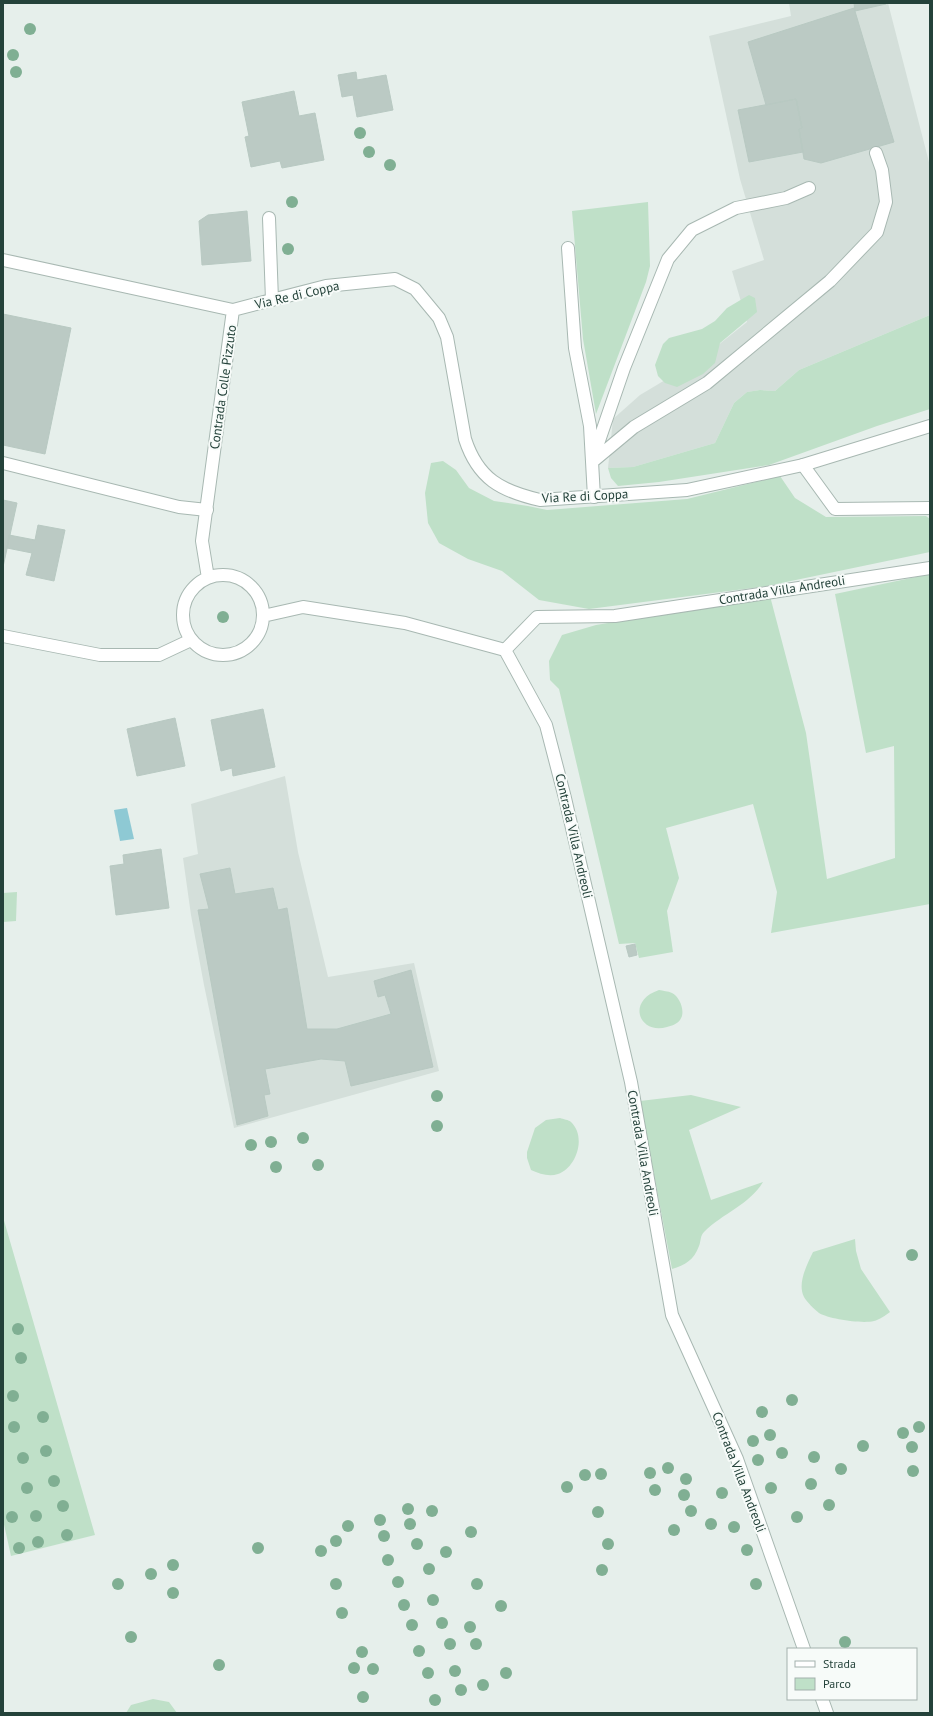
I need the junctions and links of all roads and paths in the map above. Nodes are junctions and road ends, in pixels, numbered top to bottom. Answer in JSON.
{"nodes":[{"id":1,"x":876,"y":153,"type":"dead end"},
{"id":2,"x":809,"y":188,"type":"dead end"},
{"id":3,"x":269,"y":218,"type":"dead end"},
{"id":4,"x":568,"y":248,"type":"dead end"},
{"id":5,"x":3,"y":260,"type":"edge"},
{"id":6,"x":272,"y":300,"type":"junction"},
{"id":7,"x":233,"y":310,"type":"junction"},
{"id":8,"x":930,"y":426,"type":"edge"},
{"id":9,"x":592,"y":462,"type":"junction"},
{"id":10,"x":3,"y":463,"type":"edge"},
{"id":11,"x":803,"y":465,"type":"junction"},
{"id":12,"x":594,"y":497,"type":"junction"},
{"id":13,"x":930,"y":508,"type":"edge"},
{"id":14,"x":206,"y":510,"type":"junction"},
{"id":15,"x":930,"y":568,"type":"edge"},
{"id":16,"x":208,"y":578,"type":"junction"},
{"id":17,"x":263,"y":616,"type":"junction"},
{"id":18,"x":3,"y":636,"type":"edge"},
{"id":19,"x":191,"y":640,"type":"junction"},
{"id":20,"x":505,"y":650,"type":"junction"},
{"id":21,"x":804,"y":1648,"type":"edge"},
{"id":22,"x":822,"y":1700,"type":"edge"},
{"id":23,"x":827,"y":1713,"type":"edge"}],
"edges":[{"from":1,"to":9,"type":"street"},
{"from":2,"to":9,"type":"street"},
{"from":3,"to":6,"type":"street"},
{"from":4,"to":9,"type":"street"},
{"from":5,"to":7,"type":"street","name":"Contrada Colle Pizzuto"},
{"from":6,"to":7,"type":"street","name":"Via Re di Coppa"},
{"from":6,"to":12,"type":"street","name":"Via Re di Coppa"},
{"from":7,"to":14,"type":"street","name":"Contrada Colle Pizzuto"},
{"from":8,"to":11,"type":"street","name":"Via Re di Coppa"},
{"from":9,"to":12,"type":"street"},
{"from":10,"to":14,"type":"street"},
{"from":11,"to":12,"type":"street","name":"Via Re di Coppa"},
{"from":11,"to":13,"type":"street"},
{"from":14,"to":16,"type":"street","name":"Contrada Colle Pizzuto"},
{"from":15,"to":20,"type":"street","name":"Contrada Villa Andreoli"},
{"from":16,"to":17,"type":"street"},
{"from":16,"to":19,"type":"street"},
{"from":17,"to":19,"type":"street"},
{"from":17,"to":20,"type":"street"},
{"from":18,"to":19,"type":"street"},
{"from":20,"to":21,"type":"street","name":"Contrada Villa Andreoli"},
{"from":22,"to":23,"type":"street"}]}
